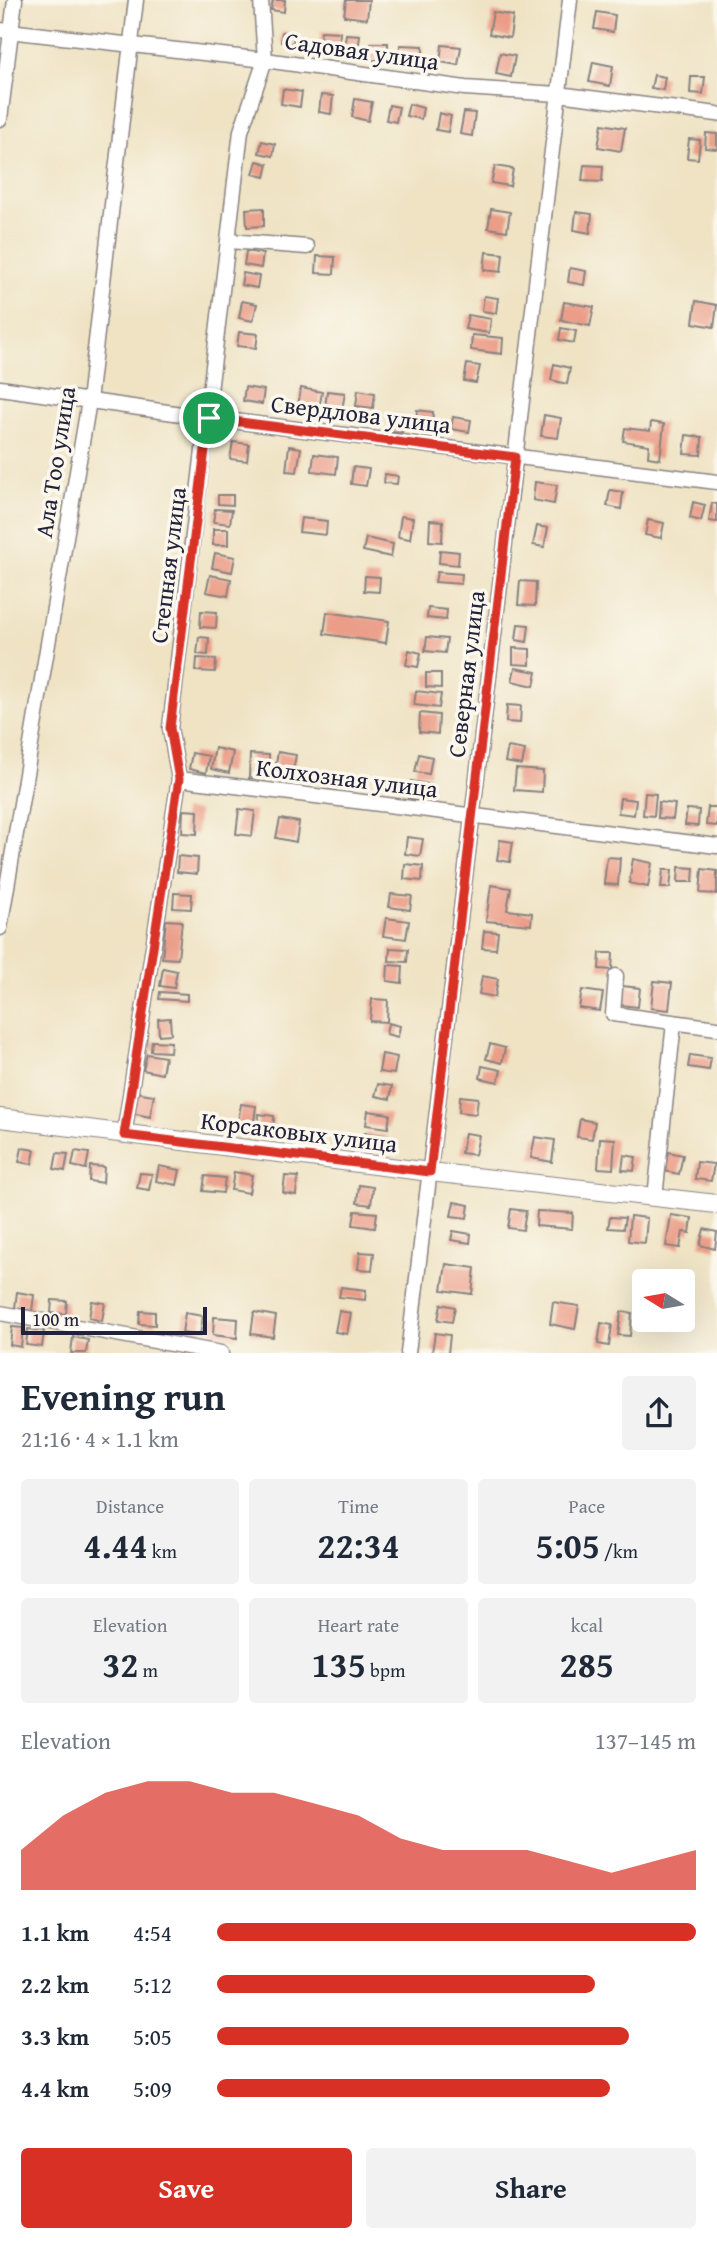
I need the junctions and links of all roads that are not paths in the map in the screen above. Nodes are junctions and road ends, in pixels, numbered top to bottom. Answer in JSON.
{"nodes":[{"id":1,"x":15,"y":0,"type":"edge"},
{"id":2,"x":136,"y":0,"type":"edge"},
{"id":3,"x":261,"y":0,"type":"edge"},
{"id":4,"x":570,"y":0,"type":"edge"},
{"id":5,"x":6,"y":32,"type":"edge"},
{"id":6,"x":132,"y":46,"type":"junction"},
{"id":7,"x":265,"y":60,"type":"junction"},
{"id":8,"x":558,"y":94,"type":"junction"},
{"id":9,"x":717,"y":114,"type":"edge"},
{"id":10,"x":0,"y":119,"type":"edge"},
{"id":11,"x":229,"y":241,"type":"junction"},
{"id":12,"x":307,"y":247,"type":"dead end"},
{"id":13,"x":0,"y":388,"type":"edge"},
{"id":14,"x":89,"y":401,"type":"junction"},
{"id":15,"x":209,"y":418,"type":"junction"},
{"id":16,"x":515,"y":457,"type":"junction"},
{"id":17,"x":717,"y":482,"type":"edge"},
{"id":18,"x":179,"y":779,"type":"junction"},
{"id":19,"x":472,"y":816,"type":"junction"},
{"id":20,"x":717,"y":846,"type":"edge"},
{"id":21,"x":0,"y":928,"type":"edge"},
{"id":22,"x":616,"y":976,"type":"dead end"},
{"id":23,"x":674,"y":1023,"type":"junction"},
{"id":24,"x":717,"y":1028,"type":"edge"},
{"id":25,"x":0,"y":1118,"type":"edge"},
{"id":26,"x":124,"y":1135,"type":"junction"},
{"id":27,"x":430,"y":1172,"type":"junction"},
{"id":28,"x":655,"y":1197,"type":"junction"},
{"id":29,"x":717,"y":1204,"type":"edge"},
{"id":30,"x":0,"y":1313,"type":"edge"},
{"id":31,"x":221,"y":1353,"type":"edge"},
{"id":32,"x":408,"y":1353,"type":"edge"}],
"edges":[{"from":1,"to":5,"type":"street"},
{"from":2,"to":6,"type":"street","name":"Ала Тоо улица"},
{"from":3,"to":7,"type":"street","name":"Степная улица"},
{"from":4,"to":8,"type":"street","name":"Северная улица"},
{"from":5,"to":6,"type":"street","name":"Садовая улица"},
{"from":5,"to":10,"type":"street"},
{"from":6,"to":7,"type":"street","name":"Садовая улица"},
{"from":6,"to":14,"type":"street","name":"Ала Тоо улица"},
{"from":7,"to":8,"type":"street","name":"Садовая улица"},
{"from":7,"to":11,"type":"street","name":"Степная улица"},
{"from":8,"to":9,"type":"street","name":"Садовая улица"},
{"from":8,"to":16,"type":"street","name":"Северная улица"},
{"from":11,"to":12,"type":"street"},
{"from":11,"to":15,"type":"street","name":"Степная улица"},
{"from":13,"to":14,"type":"street","name":"Свердлова улица"},
{"from":14,"to":15,"type":"street","name":"Свердлова улица"},
{"from":14,"to":21,"type":"street","name":"Ала Тоо улица"},
{"from":15,"to":16,"type":"street","name":"Свердлова улица"},
{"from":15,"to":18,"type":"street","name":"Степная улица"},
{"from":16,"to":17,"type":"street","name":"Свердлова улица"},
{"from":16,"to":19,"type":"street","name":"Северная улица"},
{"from":18,"to":19,"type":"street","name":"Колхозная улица"},
{"from":18,"to":26,"type":"street","name":"Степная улица"},
{"from":19,"to":20,"type":"street","name":"Колхозная улица"},
{"from":19,"to":27,"type":"street","name":"Северная улица"},
{"from":22,"to":23,"type":"street"},
{"from":23,"to":24,"type":"street"},
{"from":23,"to":28,"type":"street"},
{"from":25,"to":26,"type":"street","name":"Корсаковых улица"},
{"from":26,"to":27,"type":"street","name":"Корсаковых улица"},
{"from":27,"to":28,"type":"street","name":"Корсаковых улица"},
{"from":27,"to":32,"type":"street","name":"Северная улица"},
{"from":28,"to":29,"type":"street","name":"Корсаковых улица"},
{"from":30,"to":31,"type":"street"}]}
